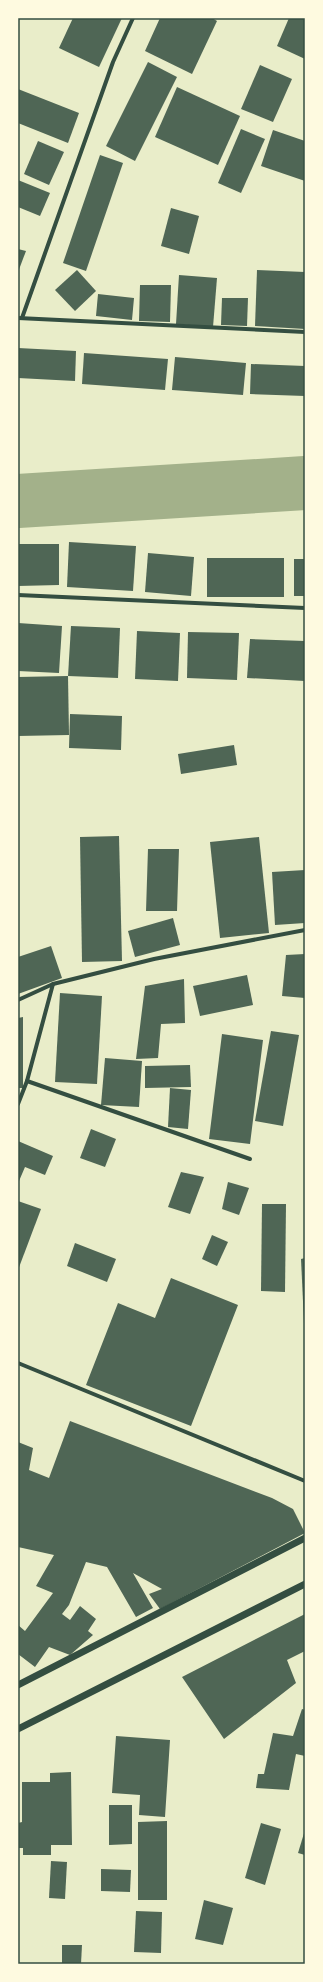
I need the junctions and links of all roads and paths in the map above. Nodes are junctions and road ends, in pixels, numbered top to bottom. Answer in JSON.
{"nodes":[{"id":1,"x":133,"y":18,"type":"edge"},
{"id":2,"x":20,"y":318,"type":"edge"},
{"id":3,"x":305,"y":332,"type":"edge"},
{"id":4,"x":18,"y":595,"type":"edge"},
{"id":5,"x":305,"y":608,"type":"edge"},
{"id":6,"x":305,"y":930,"type":"edge"},
{"id":7,"x":53,"y":984,"type":"junction"},
{"id":8,"x":18,"y":1000,"type":"edge"},
{"id":9,"x":27,"y":1081,"type":"junction"},
{"id":10,"x":18,"y":1104,"type":"edge"},
{"id":11,"x":250,"y":1159,"type":"dead end"},
{"id":12,"x":18,"y":1363,"type":"edge"},
{"id":13,"x":305,"y":1481,"type":"edge"},
{"id":14,"x":305,"y":1538,"type":"edge"},
{"id":15,"x":305,"y":1584,"type":"edge"},
{"id":16,"x":18,"y":1685,"type":"edge"},
{"id":17,"x":18,"y":1729,"type":"edge"}],
"edges":[{"from":1,"to":2,"type":"street"},
{"from":2,"to":3,"type":"street"},
{"from":4,"to":5,"type":"street"},
{"from":6,"to":7,"type":"street"},
{"from":7,"to":8,"type":"street"},
{"from":7,"to":9,"type":"street"},
{"from":9,"to":10,"type":"street"},
{"from":9,"to":11,"type":"street"},
{"from":12,"to":13,"type":"street"},
{"from":14,"to":16,"type":"street"},
{"from":15,"to":17,"type":"street"}]}
